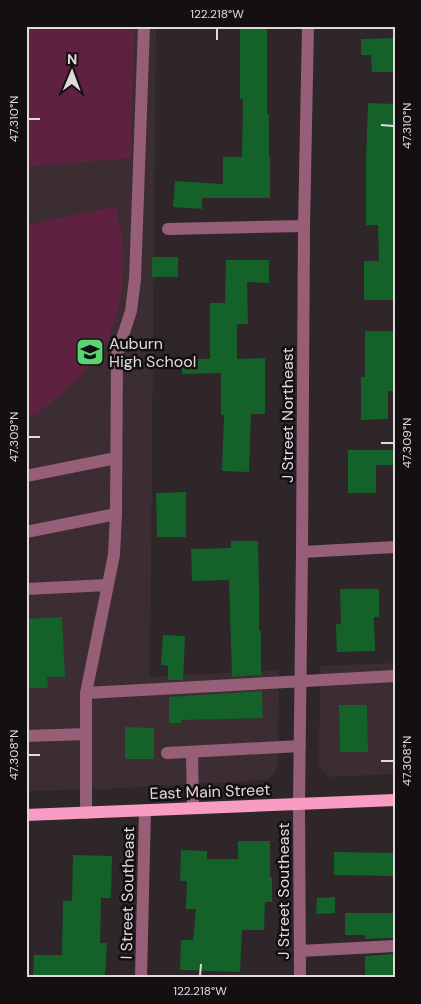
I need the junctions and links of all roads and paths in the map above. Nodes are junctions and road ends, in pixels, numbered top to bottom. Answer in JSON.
{"nodes":[{"id":1,"x":144,"y":26,"type":"edge"},
{"id":2,"x":308,"y":26,"type":"edge"},
{"id":3,"x":304,"y":226,"type":"junction"},
{"id":4,"x":168,"y":229,"type":"dead end"},
{"id":5,"x":116,"y":458,"type":"junction"},
{"id":6,"x":26,"y":476,"type":"edge"},
{"id":7,"x":116,"y":514,"type":"junction"},
{"id":8,"x":26,"y":532,"type":"edge"},
{"id":9,"x":395,"y":547,"type":"edge"},
{"id":10,"x":302,"y":552,"type":"junction"},
{"id":11,"x":108,"y":585,"type":"junction"},
{"id":12,"x":26,"y":588,"type":"edge"},
{"id":13,"x":395,"y":676,"type":"edge"},
{"id":14,"x":301,"y":681,"type":"junction"},
{"id":15,"x":86,"y":693,"type":"junction"},
{"id":16,"x":86,"y":734,"type":"junction"},
{"id":17,"x":26,"y":736,"type":"edge"},
{"id":18,"x":300,"y":746,"type":"junction"},
{"id":19,"x":192,"y":752,"type":"junction"},
{"id":20,"x":167,"y":753,"type":"dead end"},
{"id":21,"x":395,"y":800,"type":"edge"},
{"id":22,"x":299,"y":804,"type":"junction"},
{"id":23,"x":192,"y":808,"type":"junction"},
{"id":24,"x":145,"y":810,"type":"junction"},
{"id":25,"x":86,"y":812,"type":"junction"},
{"id":26,"x":26,"y":815,"type":"edge"},
{"id":27,"x":395,"y":946,"type":"edge"},
{"id":28,"x":300,"y":951,"type":"junction"},
{"id":29,"x":141,"y":978,"type":"edge"},
{"id":30,"x":300,"y":978,"type":"edge"}],
"edges":[{"from":1,"to":5,"type":"street"},
{"from":2,"to":3,"type":"street","name":"J Street Northeast"},
{"from":3,"to":4,"type":"street"},
{"from":3,"to":10,"type":"street","name":"J Street Northeast"},
{"from":5,"to":6,"type":"street"},
{"from":5,"to":7,"type":"street"},
{"from":7,"to":8,"type":"street"},
{"from":7,"to":11,"type":"street"},
{"from":9,"to":10,"type":"street"},
{"from":10,"to":14,"type":"street","name":"J Street Northeast"},
{"from":11,"to":12,"type":"street"},
{"from":11,"to":15,"type":"street"},
{"from":13,"to":14,"type":"street"},
{"from":14,"to":15,"type":"street"},
{"from":14,"to":18,"type":"street","name":"J Street Northeast"},
{"from":15,"to":16,"type":"street"},
{"from":16,"to":17,"type":"street"},
{"from":16,"to":25,"type":"street"},
{"from":18,"to":19,"type":"street"},
{"from":18,"to":22,"type":"street","name":"J Street Northeast"},
{"from":19,"to":20,"type":"street"},
{"from":19,"to":23,"type":"street"},
{"from":21,"to":22,"type":"main road","name":"East Main Street"},
{"from":22,"to":23,"type":"main road","name":"East Main Street"},
{"from":22,"to":28,"type":"street","name":"J Street Southeast"},
{"from":23,"to":24,"type":"main road","name":"East Main Street"},
{"from":24,"to":25,"type":"main road","name":"East Main Street"},
{"from":24,"to":29,"type":"street","name":"I Street Southeast"},
{"from":25,"to":26,"type":"main road","name":"East Main Street"},
{"from":27,"to":28,"type":"street"},
{"from":28,"to":30,"type":"street","name":"J Street Southeast"}]}
